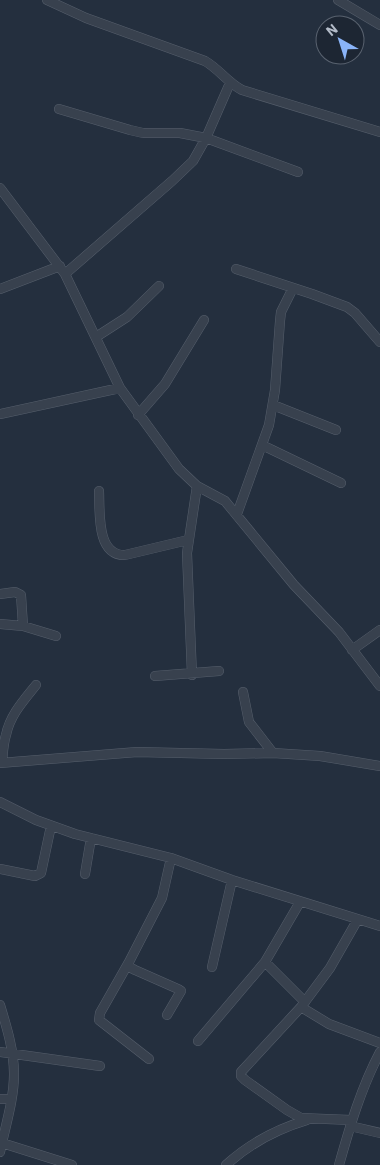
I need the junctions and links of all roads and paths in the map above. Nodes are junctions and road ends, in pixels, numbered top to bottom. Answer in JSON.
{"nodes":[{"id":1,"x":47,"y":0,"type":"edge"},
{"id":2,"x":338,"y":0,"type":"edge"},
{"id":3,"x":380,"y":25,"type":"edge"},
{"id":4,"x":230,"y":83,"type":"junction"},
{"id":5,"x":59,"y":110,"type":"dead end"},
{"id":6,"x":380,"y":132,"type":"edge"},
{"id":7,"x":206,"y":138,"type":"junction"},
{"id":8,"x":298,"y":172,"type":"dead end"},
{"id":9,"x":0,"y":188,"type":"edge"},
{"id":10,"x":236,"y":269,"type":"dead end"},
{"id":11,"x":63,"y":270,"type":"junction"},
{"id":12,"x":159,"y":286,"type":"dead end"},
{"id":13,"x":293,"y":288,"type":"junction"},
{"id":14,"x":0,"y":289,"type":"edge"},
{"id":15,"x":204,"y":320,"type":"dead end"},
{"id":16,"x":96,"y":337,"type":"junction"},
{"id":17,"x":380,"y":342,"type":"edge"},
{"id":18,"x":120,"y":388,"type":"junction"},
{"id":19,"x":273,"y":406,"type":"junction"},
{"id":20,"x":0,"y":414,"type":"edge"},
{"id":21,"x":138,"y":415,"type":"junction"},
{"id":22,"x":336,"y":430,"type":"dead end"},
{"id":23,"x":262,"y":444,"type":"junction"},
{"id":24,"x":341,"y":483,"type":"dead end"},
{"id":25,"x":197,"y":486,"type":"junction"},
{"id":26,"x":99,"y":491,"type":"dead end"},
{"id":27,"x":237,"y":514,"type":"junction"},
{"id":28,"x":188,"y":540,"type":"junction"},
{"id":29,"x":0,"y":594,"type":"edge"},
{"id":30,"x":0,"y":624,"type":"edge"},
{"id":31,"x":23,"y":626,"type":"junction"},
{"id":32,"x":380,"y":630,"type":"edge"},
{"id":33,"x":56,"y":636,"type":"dead end"},
{"id":34,"x":352,"y":650,"type":"junction"},
{"id":35,"x":219,"y":671,"type":"dead end"},
{"id":36,"x":192,"y":675,"type":"junction"},
{"id":37,"x":155,"y":676,"type":"dead end"},
{"id":38,"x":36,"y":684,"type":"dead end"},
{"id":39,"x":380,"y":686,"type":"edge"},
{"id":40,"x":243,"y":692,"type":"dead end"},
{"id":41,"x":273,"y":753,"type":"junction"},
{"id":42,"x":1,"y":763,"type":"edge"},
{"id":43,"x":380,"y":766,"type":"edge"},
{"id":44,"x":0,"y":802,"type":"edge"},
{"id":45,"x":51,"y":826,"type":"junction"},
{"id":46,"x":90,"y":838,"type":"junction"},
{"id":47,"x":171,"y":858,"type":"junction"},
{"id":48,"x":0,"y":869,"type":"edge"},
{"id":49,"x":85,"y":874,"type":"dead end"},
{"id":50,"x":232,"y":880,"type":"junction"},
{"id":51,"x":300,"y":902,"type":"junction"},
{"id":52,"x":358,"y":919,"type":"junction"},
{"id":53,"x":380,"y":926,"type":"edge"},
{"id":54,"x":128,"y":962,"type":"junction"},
{"id":55,"x":264,"y":962,"type":"junction"},
{"id":56,"x":212,"y":966,"type":"dead end"},
{"id":57,"x":303,"y":1004,"type":"junction"},
{"id":58,"x":0,"y":1005,"type":"edge"},
{"id":59,"x":167,"y":1015,"type":"dead end"},
{"id":60,"x":198,"y":1041,"type":"dead end"},
{"id":61,"x":380,"y":1043,"type":"edge"},
{"id":62,"x":0,"y":1052,"type":"edge"},
{"id":63,"x":380,"y":1052,"type":"edge"},
{"id":64,"x":12,"y":1053,"type":"junction"},
{"id":65,"x":148,"y":1059,"type":"dead end"},
{"id":66,"x":100,"y":1066,"type":"dead end"},
{"id":67,"x":0,"y":1099,"type":"edge"},
{"id":68,"x":11,"y":1099,"type":"junction"},
{"id":69,"x":310,"y":1119,"type":"junction"},
{"id":70,"x":351,"y":1123,"type":"junction"},
{"id":71,"x":380,"y":1133,"type":"edge"},
{"id":72,"x":1,"y":1148,"type":"edge"},
{"id":73,"x":72,"y":1165,"type":"edge"},
{"id":74,"x":226,"y":1165,"type":"edge"},
{"id":75,"x":339,"y":1165,"type":"edge"}],
"edges":[{"from":1,"to":4,"type":"street"},
{"from":2,"to":3,"type":"street"},
{"from":4,"to":6,"type":"street"},
{"from":4,"to":7,"type":"street"},
{"from":5,"to":7,"type":"street"},
{"from":7,"to":8,"type":"street"},
{"from":7,"to":11,"type":"street"},
{"from":9,"to":11,"type":"street"},
{"from":10,"to":13,"type":"street"},
{"from":11,"to":14,"type":"street"},
{"from":11,"to":16,"type":"street"},
{"from":12,"to":16,"type":"street"},
{"from":13,"to":17,"type":"street"},
{"from":13,"to":19,"type":"street"},
{"from":15,"to":21,"type":"street"},
{"from":16,"to":18,"type":"street"},
{"from":18,"to":20,"type":"street"},
{"from":18,"to":21,"type":"street"},
{"from":19,"to":22,"type":"street"},
{"from":19,"to":23,"type":"street"},
{"from":21,"to":25,"type":"street"},
{"from":23,"to":24,"type":"street"},
{"from":23,"to":27,"type":"street"},
{"from":25,"to":27,"type":"street"},
{"from":25,"to":28,"type":"street"},
{"from":26,"to":28,"type":"street"},
{"from":27,"to":34,"type":"street"},
{"from":28,"to":36,"type":"street"},
{"from":29,"to":31,"type":"street"},
{"from":30,"to":31,"type":"street"},
{"from":31,"to":33,"type":"street"},
{"from":32,"to":34,"type":"street"},
{"from":34,"to":39,"type":"street"},
{"from":35,"to":36,"type":"street"},
{"from":36,"to":37,"type":"street"},
{"from":38,"to":42,"type":"street"},
{"from":40,"to":41,"type":"street"},
{"from":41,"to":42,"type":"street"},
{"from":41,"to":43,"type":"street"},
{"from":44,"to":45,"type":"street"},
{"from":45,"to":46,"type":"street"},
{"from":45,"to":48,"type":"street"},
{"from":46,"to":47,"type":"street"},
{"from":46,"to":49,"type":"street"},
{"from":47,"to":50,"type":"street"},
{"from":47,"to":54,"type":"street"},
{"from":50,"to":51,"type":"street"},
{"from":50,"to":56,"type":"street"},
{"from":51,"to":52,"type":"street"},
{"from":51,"to":55,"type":"street"},
{"from":52,"to":53,"type":"street"},
{"from":52,"to":57,"type":"street"},
{"from":54,"to":59,"type":"street"},
{"from":54,"to":65,"type":"street"},
{"from":55,"to":57,"type":"street"},
{"from":55,"to":60,"type":"street"},
{"from":57,"to":61,"type":"street"},
{"from":57,"to":69,"type":"street"},
{"from":58,"to":64,"type":"street"},
{"from":62,"to":64,"type":"street"},
{"from":63,"to":70,"type":"street"},
{"from":64,"to":66,"type":"street"},
{"from":64,"to":68,"type":"street"},
{"from":67,"to":68,"type":"street"},
{"from":68,"to":72,"type":"street"},
{"from":69,"to":70,"type":"street"},
{"from":69,"to":74,"type":"street"},
{"from":70,"to":71,"type":"street"},
{"from":70,"to":75,"type":"street"},
{"from":72,"to":73,"type":"street"}]}
